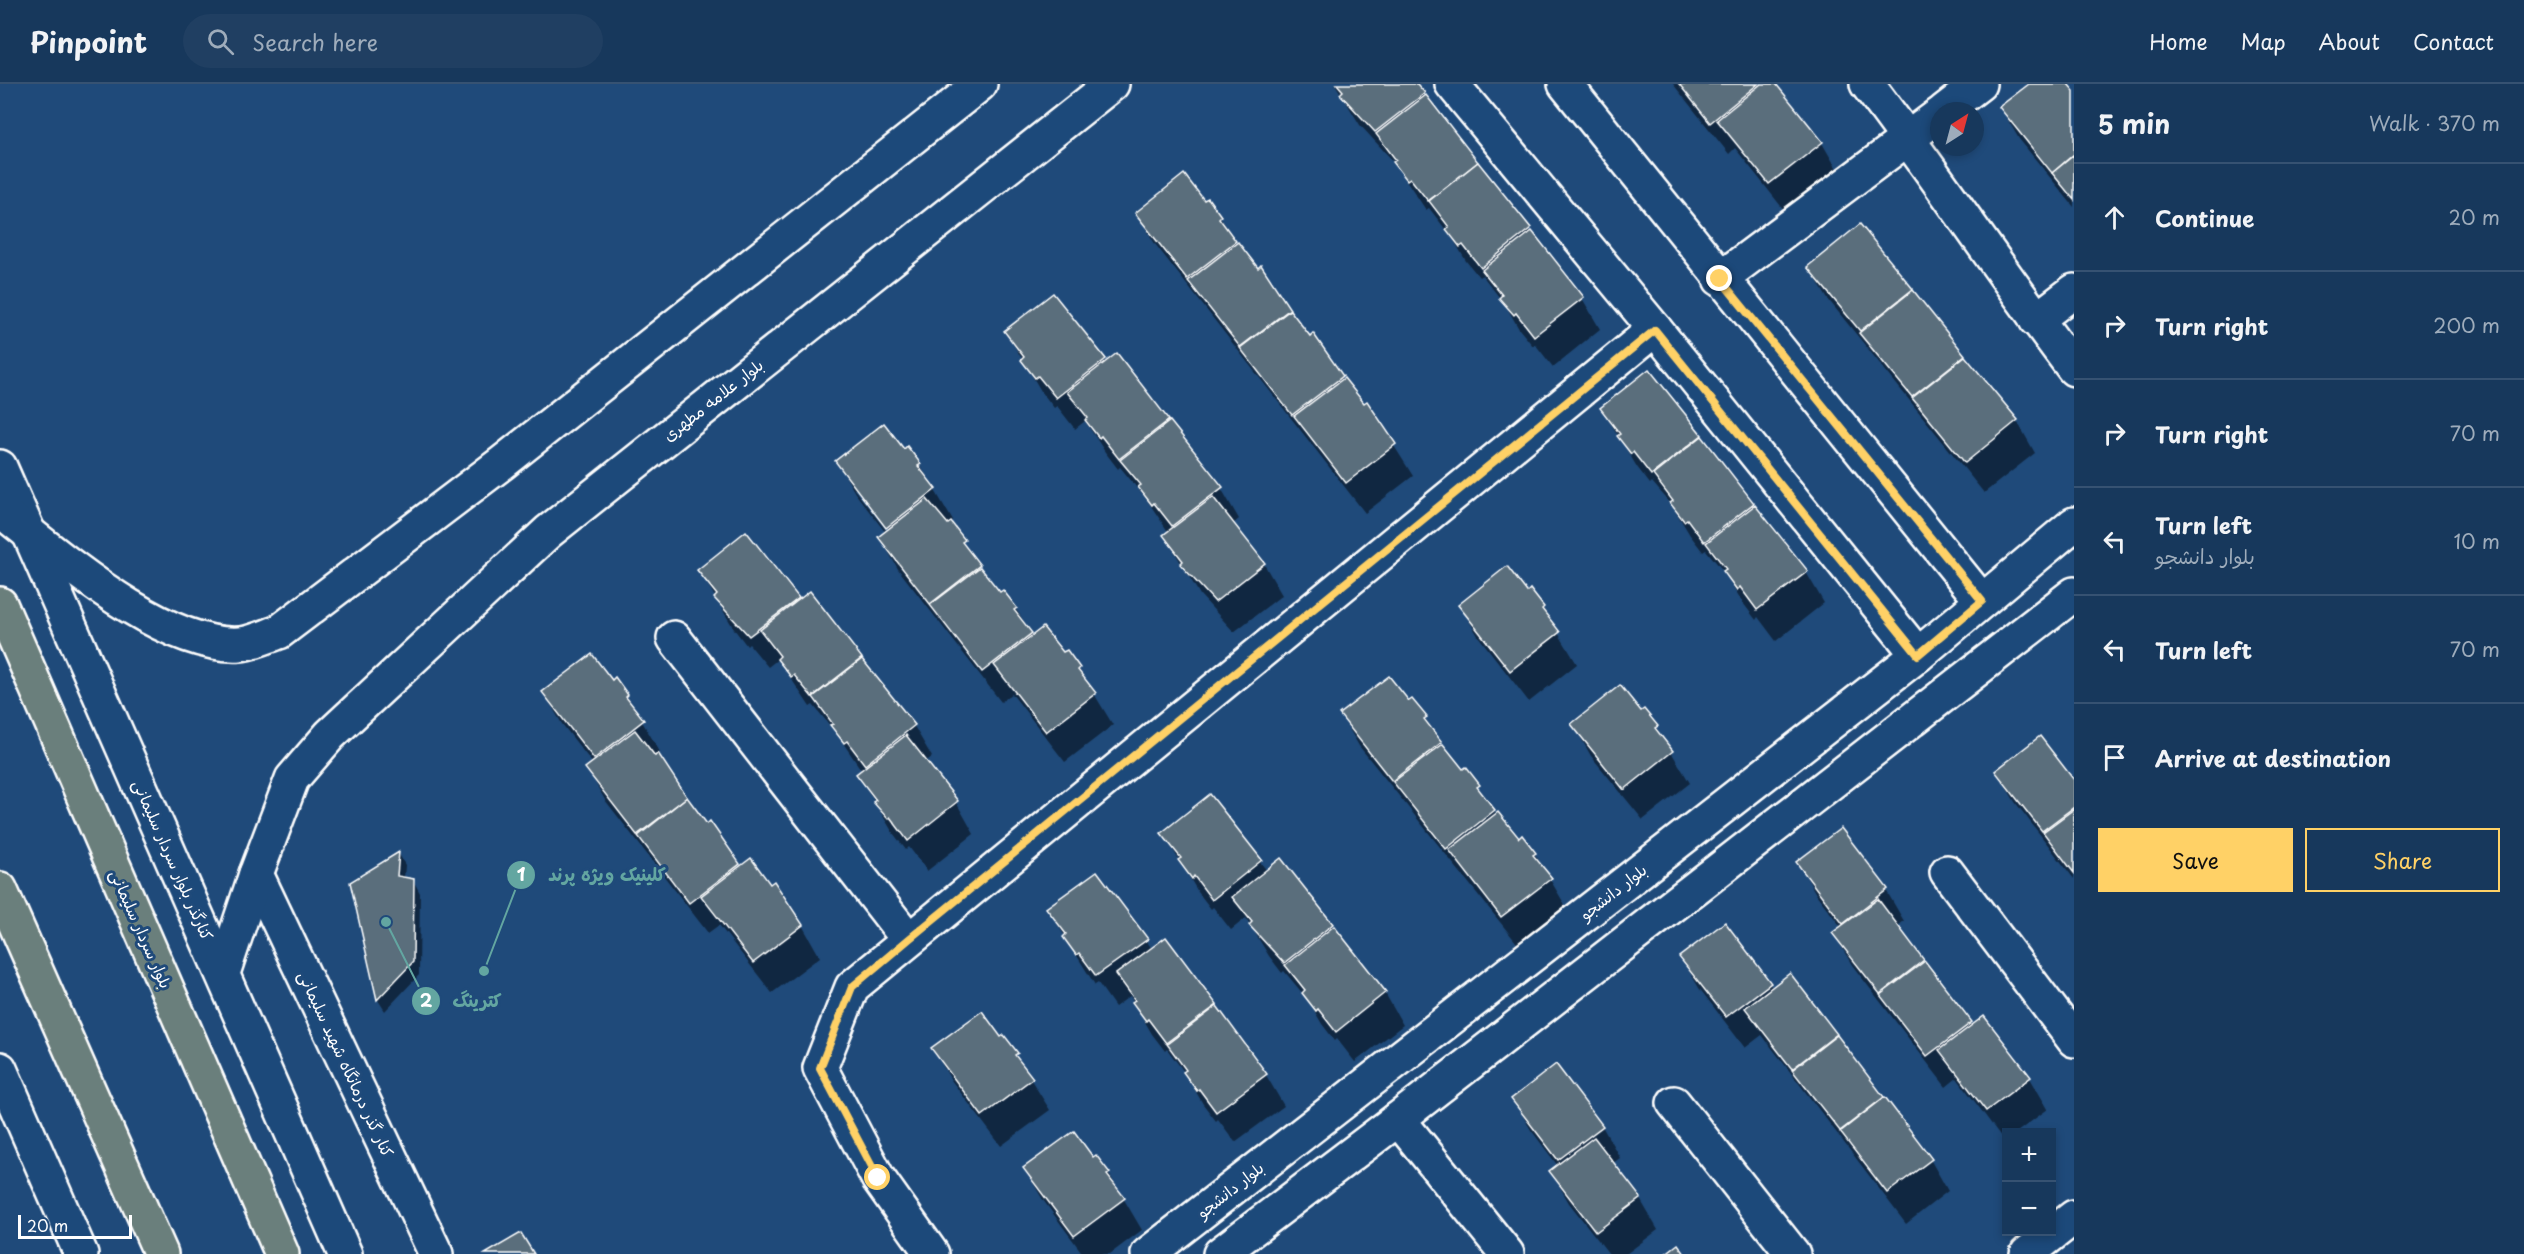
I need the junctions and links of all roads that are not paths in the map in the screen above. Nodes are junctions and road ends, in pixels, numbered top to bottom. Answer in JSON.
{"nodes":[{"id":1,"x":980,"y":84,"type":"edge"},
{"id":2,"x":1112,"y":84,"type":"edge"},
{"id":3,"x":1452,"y":84,"type":"edge"},
{"id":4,"x":1565,"y":84,"type":"edge"},
{"id":5,"x":1867,"y":84,"type":"edge"},
{"id":6,"x":1978,"y":84,"type":"edge"},
{"id":7,"x":1955,"y":102,"type":"edge"},
{"id":8,"x":1930,"y":122,"type":"edge"},
{"id":9,"x":1908,"y":138,"type":"junction"},
{"id":10,"x":1720,"y":279,"type":"junction"},
{"id":11,"x":2074,"y":291,"type":"edge"},
{"id":12,"x":2036,"y":320,"type":"junction"},
{"id":13,"x":1655,"y":330,"type":"junction"},
{"id":14,"x":2074,"y":369,"type":"edge"},
{"id":15,"x":0,"y":467,"type":"edge"},
{"id":16,"x":0,"y":510,"type":"edge"},
{"id":17,"x":2074,"y":524,"type":"edge"},
{"id":18,"x":28,"y":532,"type":"junction"},
{"id":19,"x":2074,"y":594,"type":"edge"},
{"id":20,"x":1982,"y":601,"type":"junction"},
{"id":21,"x":0,"y":604,"type":"edge"},
{"id":22,"x":674,"y":638,"type":"dead end"},
{"id":23,"x":1918,"y":655,"type":"junction"},
{"id":24,"x":1947,"y":872,"type":"dead end"},
{"id":25,"x":256,"y":874,"type":"junction"},
{"id":26,"x":0,"y":889,"type":"edge"},
{"id":27,"x":909,"y":939,"type":"junction"},
{"id":28,"x":223,"y":973,"type":"junction"},
{"id":29,"x":2074,"y":1040,"type":"edge"},
{"id":30,"x":0,"y":1069,"type":"edge"},
{"id":31,"x":1674,"y":1103,"type":"dead end"},
{"id":32,"x":1398,"y":1119,"type":"junction"},
{"id":33,"x":2074,"y":1217,"type":"edge"},
{"id":34,"x":81,"y":1254,"type":"edge"},
{"id":35,"x":161,"y":1254,"type":"edge"},
{"id":36,"x":282,"y":1254,"type":"edge"},
{"id":37,"x":345,"y":1254,"type":"edge"},
{"id":38,"x":435,"y":1254,"type":"edge"},
{"id":39,"x":932,"y":1254,"type":"edge"},
{"id":40,"x":1148,"y":1254,"type":"edge"},
{"id":41,"x":1220,"y":1254,"type":"edge"},
{"id":42,"x":1507,"y":1254,"type":"edge"},
{"id":43,"x":1793,"y":1254,"type":"edge"},
{"id":44,"x":2027,"y":1254,"type":"edge"}],
"edges":[{"from":1,"to":18,"type":"street"},
{"from":2,"to":25,"type":"street","name":"بلوار علامه مطهری"},
{"from":3,"to":13,"type":"street"},
{"from":4,"to":10,"type":"street"},
{"from":5,"to":9,"type":"street"},
{"from":6,"to":7,"type":"street"},
{"from":8,"to":9,"type":"street"},
{"from":9,"to":10,"type":"street"},
{"from":9,"to":12,"type":"street"},
{"from":10,"to":20,"type":"street"},
{"from":11,"to":12,"type":"street"},
{"from":12,"to":14,"type":"street"},
{"from":13,"to":23,"type":"street"},
{"from":13,"to":27,"type":"street"},
{"from":15,"to":18,"type":"street","name":"کنارگذر بلوار سردار سلیمانی"},
{"from":16,"to":18,"type":"street"},
{"from":17,"to":20,"type":"street","name":"بلوار دانشجو"},
{"from":18,"to":28,"type":"street","name":"کنارگذر بلوار سردار سلیمانی"},
{"from":19,"to":32,"type":"street"},
{"from":20,"to":23,"type":"street","name":"بلوار دانشجو"},
{"from":21,"to":36,"type":"main road","name":"بلوار سردار سلیمانی"},
{"from":22,"to":27,"type":"street"},
{"from":23,"to":40,"type":"street","name":"بلوار دانشجو"},
{"from":24,"to":29,"type":"street"},
{"from":25,"to":28,"type":"street","name":"بلوار علامه مطهری"},
{"from":25,"to":38,"type":"street","name":"کنار گذر درمانگاه شهید سلیمانی"},
{"from":26,"to":35,"type":"main road"},
{"from":27,"to":39,"type":"street"},
{"from":28,"to":37,"type":"street","name":"کنارگذر بلوار سردار سلیمانی"},
{"from":30,"to":34,"type":"street"},
{"from":31,"to":43,"type":"street"},
{"from":32,"to":41,"type":"street"},
{"from":32,"to":42,"type":"street"},
{"from":33,"to":44,"type":"street"}]}
